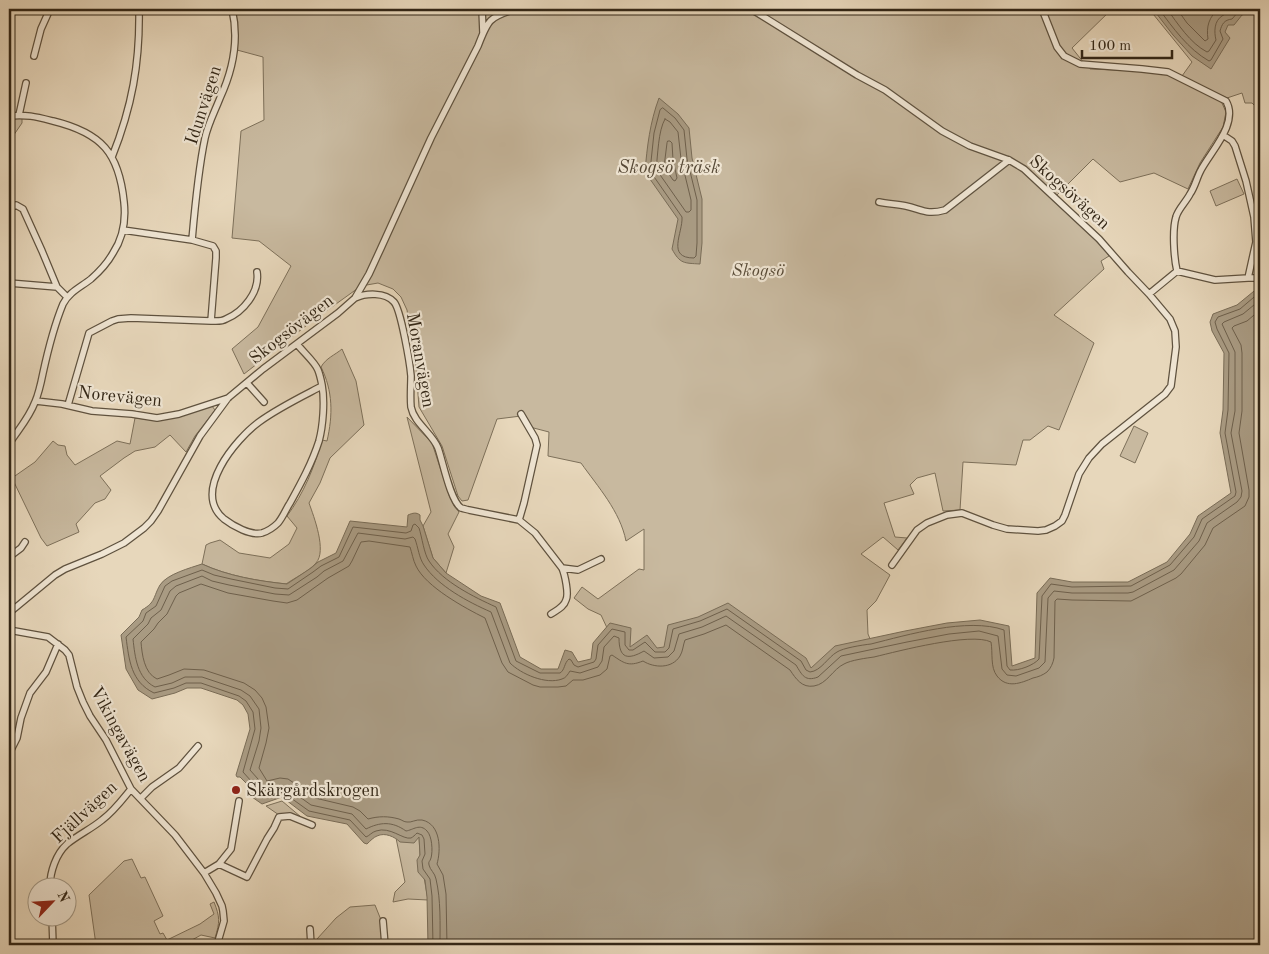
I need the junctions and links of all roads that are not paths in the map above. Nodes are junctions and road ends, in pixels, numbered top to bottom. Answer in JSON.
{"nodes":[{"id":1,"x":50,"y":9,"type":"edge"},
{"id":2,"x":139,"y":9,"type":"edge"},
{"id":3,"x":232,"y":9,"type":"edge"},
{"id":4,"x":482,"y":9,"type":"edge"},
{"id":5,"x":516,"y":9,"type":"edge"},
{"id":6,"x":751,"y":9,"type":"edge"},
{"id":7,"x":1042,"y":9,"type":"edge"},
{"id":8,"x":483,"y":33,"type":"junction"},
{"id":9,"x":34,"y":56,"type":"dead end"},
{"id":10,"x":26,"y":83,"type":"dead end"},
{"id":11,"x":19,"y":115,"type":"junction"},
{"id":12,"x":9,"y":116,"type":"edge"},
{"id":13,"x":1223,"y":135,"type":"junction"},
{"id":14,"x":112,"y":157,"type":"junction"},
{"id":15,"x":1009,"y":160,"type":"junction"},
{"id":16,"x":879,"y":202,"type":"dead end"},
{"id":17,"x":9,"y":208,"type":"edge"},
{"id":18,"x":123,"y":230,"type":"junction"},
{"id":19,"x":192,"y":240,"type":"junction"},
{"id":20,"x":1177,"y":271,"type":"junction"},
{"id":21,"x":258,"y":272,"type":"dead end"},
{"id":22,"x":1248,"y":278,"type":"junction"},
{"id":23,"x":1260,"y":278,"type":"edge"},
{"id":24,"x":9,"y":284,"type":"edge"},
{"id":25,"x":57,"y":287,"type":"junction"},
{"id":26,"x":1149,"y":294,"type":"junction"},
{"id":27,"x":67,"y":297,"type":"junction"},
{"id":28,"x":355,"y":298,"type":"junction"},
{"id":29,"x":211,"y":321,"type":"junction"},
{"id":30,"x":297,"y":344,"type":"junction"},
{"id":31,"x":247,"y":383,"type":"junction"},
{"id":32,"x":322,"y":386,"type":"junction"},
{"id":33,"x":228,"y":398,"type":"junction"},
{"id":34,"x":36,"y":401,"type":"junction"},
{"id":35,"x":264,"y":402,"type":"dead end"},
{"id":36,"x":68,"y":405,"type":"junction"},
{"id":37,"x":521,"y":414,"type":"dead end"},
{"id":38,"x":9,"y":444,"type":"edge"},
{"id":39,"x":519,"y":520,"type":"junction"},
{"id":40,"x":25,"y":542,"type":"dead end"},
{"id":41,"x":9,"y":557,"type":"edge"},
{"id":42,"x":601,"y":559,"type":"dead end"},
{"id":43,"x":892,"y":565,"type":"dead end"},
{"id":44,"x":562,"y":568,"type":"junction"},
{"id":45,"x":9,"y":612,"type":"edge"},
{"id":46,"x":551,"y":614,"type":"dead end"},
{"id":47,"x":9,"y":630,"type":"edge"},
{"id":48,"x":58,"y":644,"type":"junction"},
{"id":49,"x":198,"y":746,"type":"dead end"},
{"id":50,"x":9,"y":754,"type":"edge"},
{"id":51,"x":131,"y":789,"type":"junction"},
{"id":52,"x":141,"y":798,"type":"junction"},
{"id":53,"x":239,"y":801,"type":"dead end"},
{"id":54,"x":312,"y":825,"type":"dead end"},
{"id":55,"x":218,"y":864,"type":"junction"},
{"id":56,"x":204,"y":873,"type":"junction"},
{"id":57,"x":52,"y":876,"type":"edge"},
{"id":58,"x":383,"y":921,"type":"dead end"},
{"id":59,"x":52,"y":926,"type":"edge"},
{"id":60,"x":310,"y":930,"type":"dead end"},
{"id":61,"x":53,"y":945,"type":"edge"},
{"id":62,"x":217,"y":945,"type":"edge"},
{"id":63,"x":311,"y":945,"type":"edge"},
{"id":64,"x":385,"y":945,"type":"edge"}],
"edges":[{"from":1,"to":9,"type":"street"},
{"from":2,"to":14,"type":"street"},
{"from":3,"to":19,"type":"street","name":"Idunvägen"},
{"from":4,"to":8,"type":"street"},
{"from":5,"to":8,"type":"street","name":"Skogsövägen"},
{"from":6,"to":15,"type":"street","name":"Skogsövägen"},
{"from":7,"to":13,"type":"street"},
{"from":8,"to":28,"type":"street","name":"Skogsövägen"},
{"from":10,"to":11,"type":"street"},
{"from":11,"to":12,"type":"street"},
{"from":11,"to":14,"type":"street"},
{"from":13,"to":20,"type":"street"},
{"from":13,"to":22,"type":"street"},
{"from":14,"to":18,"type":"street"},
{"from":15,"to":16,"type":"street"},
{"from":15,"to":26,"type":"street","name":"Skogsövägen"},
{"from":17,"to":25,"type":"street"},
{"from":18,"to":19,"type":"street"},
{"from":18,"to":27,"type":"street"},
{"from":19,"to":29,"type":"street"},
{"from":20,"to":22,"type":"street"},
{"from":20,"to":26,"type":"street"},
{"from":21,"to":29,"type":"street"},
{"from":22,"to":23,"type":"street"},
{"from":24,"to":25,"type":"street"},
{"from":25,"to":27,"type":"street"},
{"from":26,"to":43,"type":"street","name":"Skogsövägen"},
{"from":27,"to":34,"type":"street"},
{"from":28,"to":30,"type":"street","name":"Skogsövägen"},
{"from":28,"to":39,"type":"street","name":"Moranvägen"},
{"from":29,"to":36,"type":"street"},
{"from":30,"to":31,"type":"street","name":"Skogsövägen"},
{"from":30,"to":32,"type":"street"},
{"from":31,"to":33,"type":"street","name":"Skogsövägen"},
{"from":31,"to":35,"type":"street"},
{"from":32,"to":32,"type":"street"},
{"from":33,"to":36,"type":"street","name":"Norevägen"},
{"from":33,"to":45,"type":"street","name":"Skogsövägen"},
{"from":34,"to":36,"type":"street","name":"Norevägen"},
{"from":34,"to":38,"type":"street"},
{"from":37,"to":39,"type":"street"},
{"from":39,"to":44,"type":"street"},
{"from":40,"to":41,"type":"street"},
{"from":42,"to":44,"type":"street"},
{"from":44,"to":46,"type":"street"},
{"from":47,"to":48,"type":"street"},
{"from":48,"to":50,"type":"street"},
{"from":48,"to":51,"type":"street","name":"Vikingavägen"},
{"from":49,"to":52,"type":"street"},
{"from":51,"to":52,"type":"street","name":"Vikingavägen"},
{"from":51,"to":57,"type":"street","name":"Fjällvägen"},
{"from":52,"to":56,"type":"street","name":"Vikingavägen"},
{"from":53,"to":55,"type":"street"},
{"from":54,"to":55,"type":"street"},
{"from":55,"to":56,"type":"street"},
{"from":56,"to":62,"type":"street","name":"Vikingavägen"},
{"from":58,"to":64,"type":"street"},
{"from":59,"to":61,"type":"street"},
{"from":60,"to":63,"type":"street"}]}
